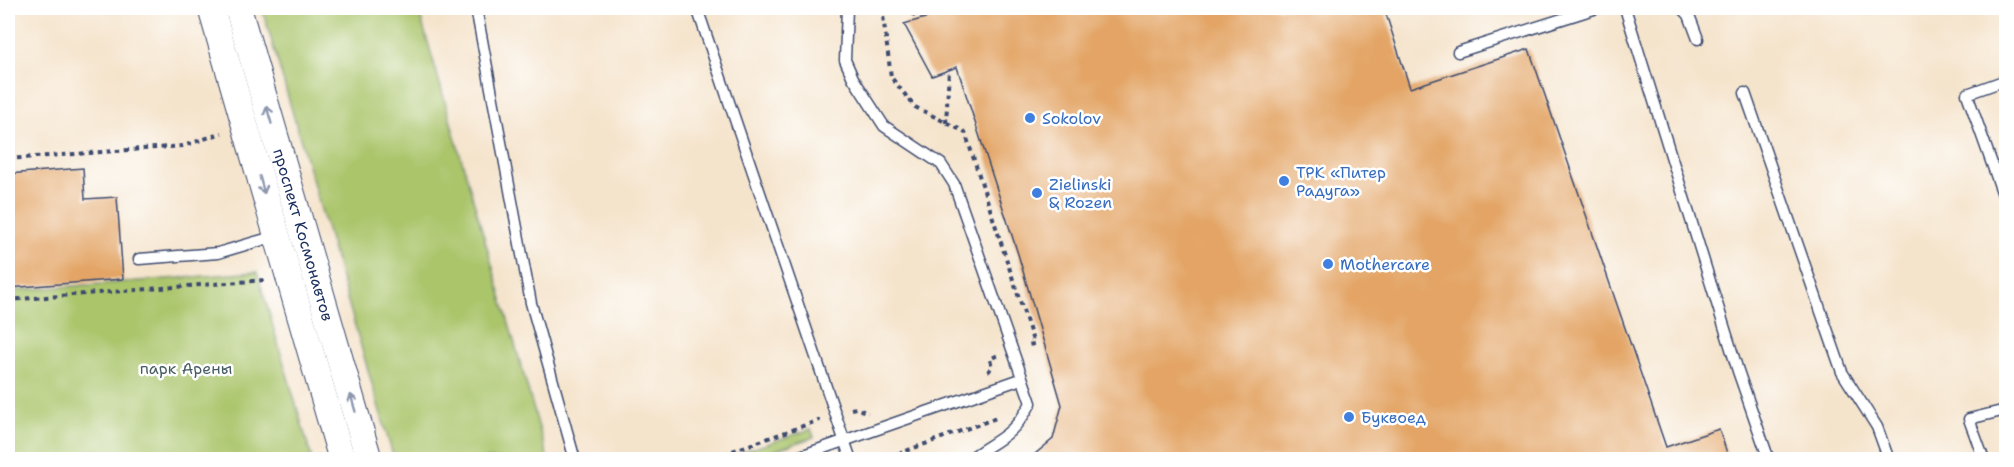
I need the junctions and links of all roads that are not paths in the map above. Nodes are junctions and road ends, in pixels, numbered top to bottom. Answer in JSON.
{"nodes":[{"id":1,"x":211,"y":8,"type":"edge"},
{"id":2,"x":238,"y":8,"type":"edge"},
{"id":3,"x":476,"y":8,"type":"edge"},
{"id":4,"x":698,"y":8,"type":"edge"},
{"id":5,"x":847,"y":8,"type":"edge"},
{"id":6,"x":1597,"y":8,"type":"edge"},
{"id":7,"x":1625,"y":8,"type":"edge"},
{"id":8,"x":1682,"y":8,"type":"edge"},
{"id":9,"x":1698,"y":39,"type":"dead end"},
{"id":10,"x":1458,"y":52,"type":"dead end"},
{"id":11,"x":2007,"y":80,"type":"edge"},
{"id":12,"x":1745,"y":93,"type":"dead end"},
{"id":13,"x":2007,"y":203,"type":"edge"},
{"id":14,"x":276,"y":236,"type":"junction"},
{"id":15,"x":139,"y":259,"type":"dead end"},
{"id":16,"x":1021,"y":379,"type":"junction"},
{"id":17,"x":2007,"y":410,"type":"edge"},
{"id":18,"x":844,"y":440,"type":"junction"},
{"id":19,"x":342,"y":459,"type":"edge"},
{"id":20,"x":369,"y":459,"type":"edge"},
{"id":21,"x":575,"y":459,"type":"edge"},
{"id":22,"x":789,"y":459,"type":"edge"},
{"id":23,"x":851,"y":459,"type":"edge"},
{"id":24,"x":968,"y":459,"type":"edge"},
{"id":25,"x":1769,"y":459,"type":"edge"},
{"id":26,"x":1889,"y":459,"type":"edge"},
{"id":27,"x":1984,"y":459,"type":"edge"}],
"edges":[{"from":1,"to":14,"type":"street","name":"проспект Космонавтов","one_way":true},
{"from":20,"to":2,"type":"street","name":"проспект Космонавтов","one_way":true},
{"from":3,"to":21,"type":"lane"},
{"from":4,"to":18,"type":"lane"},
{"from":5,"to":16,"type":"lane"},
{"from":6,"to":10,"type":"lane"},
{"from":7,"to":25,"type":"lane"},
{"from":8,"to":9,"type":"lane"},
{"from":11,"to":13,"type":"lane"},
{"from":12,"to":26,"type":"lane"},
{"from":14,"to":15,"type":"lane"},
{"from":14,"to":19,"type":"street","name":"проспект Космонавтов"},
{"from":16,"to":18,"type":"lane"},
{"from":16,"to":24,"type":"lane"},
{"from":17,"to":27,"type":"lane"},
{"from":18,"to":22,"type":"lane"},
{"from":18,"to":23,"type":"lane"}]}
